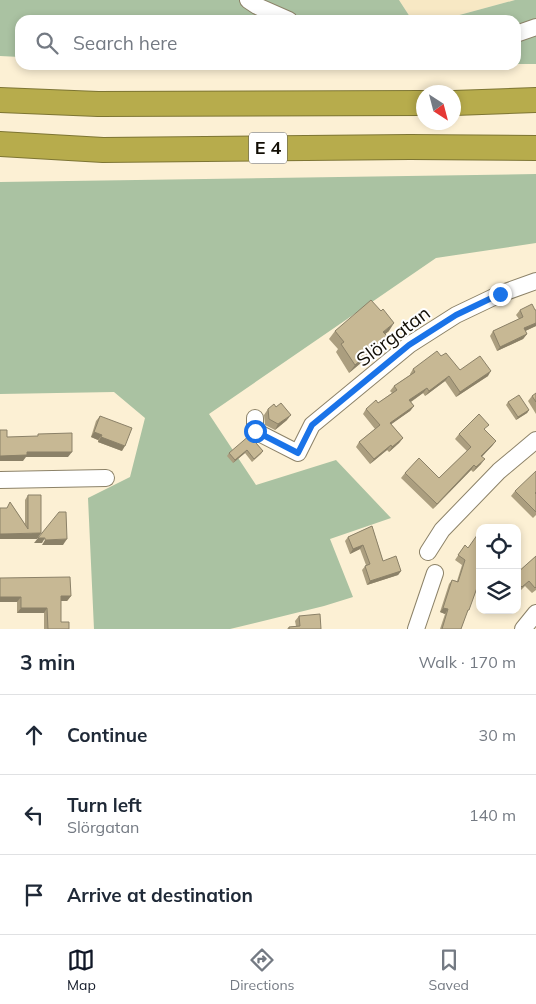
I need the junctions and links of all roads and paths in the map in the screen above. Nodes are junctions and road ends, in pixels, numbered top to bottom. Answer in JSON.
{"nodes":[{"id":1,"x":248,"y":0,"type":"edge"},
{"id":2,"x":278,"y":15,"type":"edge"},
{"id":3,"x":536,"y":27,"type":"edge"},
{"id":4,"x":521,"y":32,"type":"edge"},
{"id":5,"x":0,"y":100,"type":"edge"},
{"id":6,"x":536,"y":100,"type":"edge"},
{"id":7,"x":461,"y":102,"type":"edge"},
{"id":8,"x":416,"y":103,"type":"edge"},
{"id":9,"x":0,"y":144,"type":"edge"},
{"id":10,"x":536,"y":148,"type":"edge"},
{"id":11,"x":103,"y":150,"type":"junction"},
{"id":12,"x":0,"y":156,"type":"edge"},
{"id":13,"x":536,"y":281,"type":"edge"},
{"id":14,"x":255,"y":418,"type":"dead end"},
{"id":15,"x":536,"y":440,"type":"edge"},
{"id":16,"x":106,"y":478,"type":"dead end"},
{"id":17,"x":0,"y":480,"type":"edge"},
{"id":18,"x":428,"y":552,"type":"dead end"},
{"id":19,"x":435,"y":573,"type":"dead end"},
{"id":20,"x":536,"y":613,"type":"edge"},
{"id":21,"x":416,"y":629,"type":"edge"},
{"id":22,"x":523,"y":629,"type":"edge"}],
"edges":[{"from":1,"to":2,"type":"street"},
{"from":3,"to":4,"type":"street"},
{"from":5,"to":8,"type":"highway"},
{"from":6,"to":7,"type":"highway"},
{"from":9,"to":11,"type":"highway","number":"E 4"},
{"from":10,"to":11,"type":"highway","number":"E 4"},
{"from":11,"to":12,"type":"highway"},
{"from":13,"to":14,"type":"street","name":"Slörgatan"},
{"from":15,"to":18,"type":"street"},
{"from":16,"to":17,"type":"street"},
{"from":19,"to":21,"type":"street"},
{"from":20,"to":22,"type":"street"}]}
